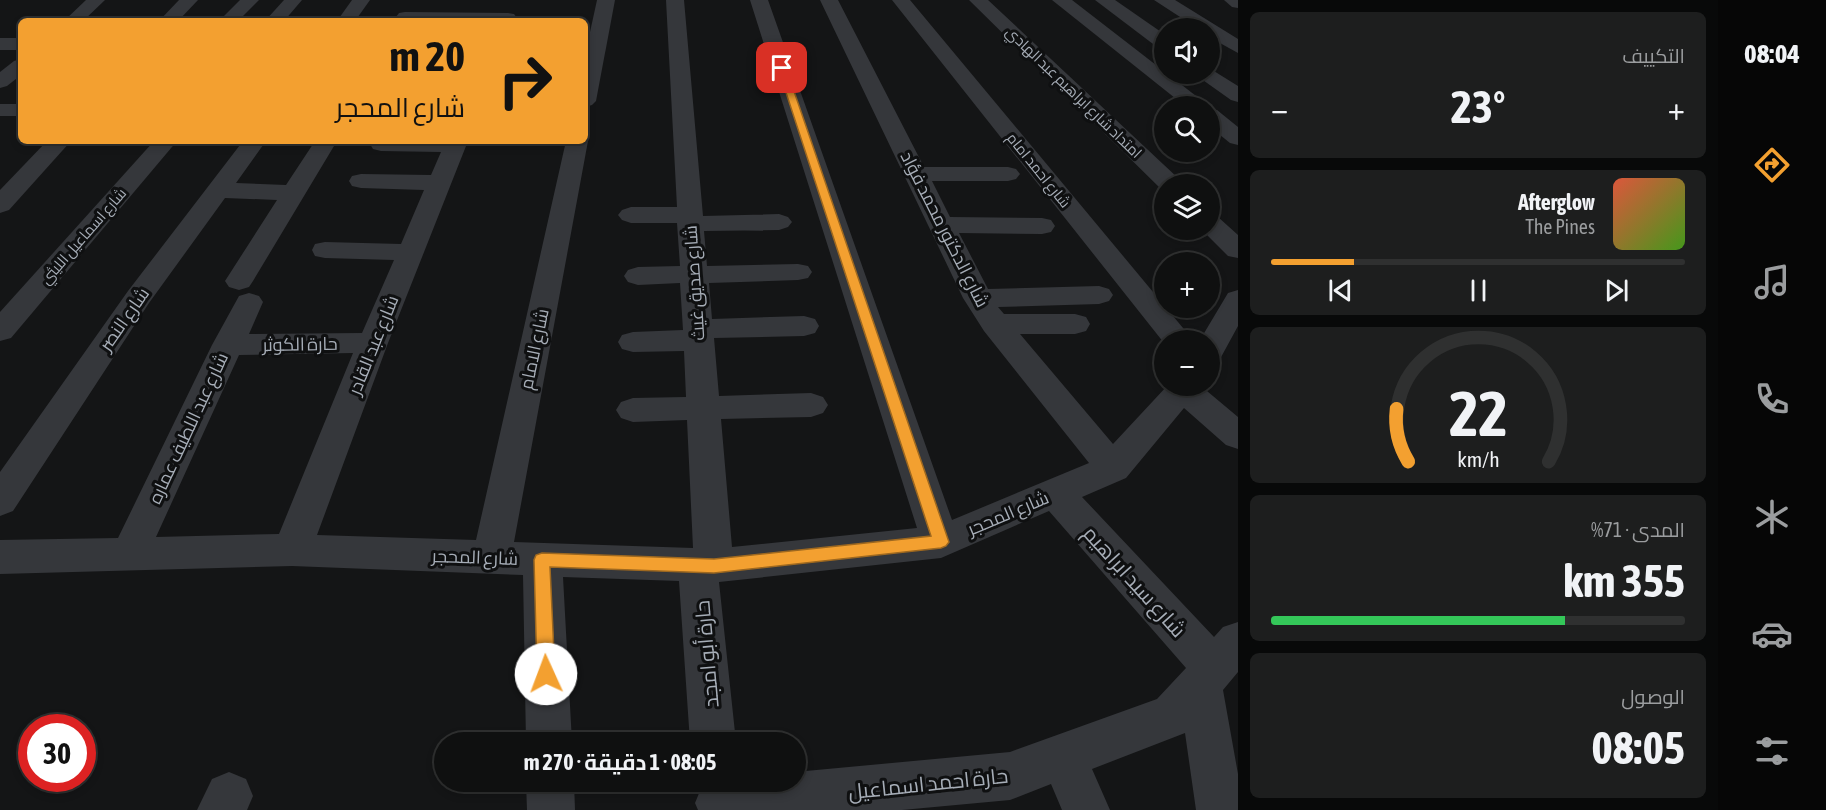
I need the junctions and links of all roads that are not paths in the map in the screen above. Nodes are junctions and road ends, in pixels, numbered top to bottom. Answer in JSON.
{"nodes":[{"id":1,"x":96,"y":0,"type":"edge"},
{"id":2,"x":189,"y":0,"type":"edge"},
{"id":3,"x":250,"y":0,"type":"edge"},
{"id":4,"x":293,"y":0,"type":"edge"},
{"id":5,"x":361,"y":0,"type":"edge"},
{"id":6,"x":415,"y":0,"type":"edge"},
{"id":7,"x":515,"y":0,"type":"edge"},
{"id":8,"x":606,"y":0,"type":"edge"},
{"id":9,"x":675,"y":0,"type":"edge"},
{"id":10,"x":759,"y":0,"type":"edge"},
{"id":11,"x":829,"y":0,"type":"edge"},
{"id":12,"x":901,"y":0,"type":"edge"},
{"id":13,"x":978,"y":0,"type":"edge"},
{"id":14,"x":1061,"y":0,"type":"edge"},
{"id":15,"x":1104,"y":0,"type":"edge"},
{"id":16,"x":1163,"y":0,"type":"edge"},
{"id":17,"x":1233,"y":0,"type":"edge"},
{"id":18,"x":1238,"y":3,"type":"edge"},
{"id":19,"x":76,"y":18,"type":"edge"},
{"id":20,"x":171,"y":18,"type":"edge"},
{"id":21,"x":231,"y":18,"type":"edge"},
{"id":22,"x":277,"y":18,"type":"edge"},
{"id":23,"x":348,"y":18,"type":"edge"},
{"id":24,"x":404,"y":18,"type":"edge"},
{"id":25,"x":508,"y":18,"type":"edge"},
{"id":26,"x":1192,"y":18,"type":"edge"},
{"id":27,"x":1154,"y":36,"type":"edge"},
{"id":28,"x":1220,"y":36,"type":"edge"},
{"id":29,"x":0,"y":44,"type":"edge"},
{"id":30,"x":18,"y":44,"type":"edge"},
{"id":31,"x":1238,"y":47,"type":"edge"},
{"id":32,"x":590,"y":54,"type":"edge"},
{"id":33,"x":18,"y":67,"type":"edge"},
{"id":34,"x":588,"y":73,"type":"edge"},
{"id":35,"x":0,"y":82,"type":"edge"},
{"id":36,"x":1220,"y":83,"type":"edge"},
{"id":37,"x":1185,"y":96,"type":"edge"},
{"id":38,"x":1238,"y":96,"type":"edge"},
{"id":39,"x":0,"y":110,"type":"edge"},
{"id":40,"x":18,"y":110,"type":"edge"},
{"id":41,"x":1220,"y":124,"type":"edge"},
{"id":42,"x":1238,"y":138,"type":"edge"},
{"id":43,"x":57,"y":144,"type":"edge"},
{"id":44,"x":163,"y":144,"type":"edge"},
{"id":45,"x":253,"y":144,"type":"edge"},
{"id":46,"x":324,"y":144,"type":"edge"},
{"id":47,"x":456,"y":144,"type":"edge"},
{"id":48,"x":576,"y":144,"type":"edge"},
{"id":49,"x":915,"y":174,"type":"junction"},
{"id":50,"x":1008,"y":174,"type":"dead end"},
{"id":51,"x":1160,"y":174,"type":"edge"},
{"id":52,"x":361,"y":181,"type":"dead end"},
{"id":53,"x":440,"y":183,"type":"junction"},
{"id":54,"x":218,"y":190,"type":"junction"},
{"id":55,"x":294,"y":193,"type":"junction"},
{"id":56,"x":0,"y":205,"type":"edge"},
{"id":57,"x":631,"y":214,"type":"dead end"},
{"id":58,"x":689,"y":219,"type":"junction"},
{"id":59,"x":779,"y":222,"type":"dead end"},
{"id":60,"x":941,"y":225,"type":"junction"},
{"id":61,"x":1042,"y":225,"type":"dead end"},
{"id":62,"x":1220,"y":233,"type":"edge"},
{"id":63,"x":325,"y":250,"type":"dead end"},
{"id":64,"x":1238,"y":250,"type":"edge"},
{"id":65,"x":410,"y":252,"type":"junction"},
{"id":66,"x":798,"y":272,"type":"dead end"},
{"id":67,"x":693,"y":274,"type":"junction"},
{"id":68,"x":638,"y":276,"type":"dead end"},
{"id":69,"x":1099,"y":295,"type":"dead end"},
{"id":70,"x":977,"y":298,"type":"junction"},
{"id":71,"x":1238,"y":299,"type":"edge"},
{"id":72,"x":995,"y":324,"type":"junction"},
{"id":73,"x":1075,"y":324,"type":"dead end"},
{"id":74,"x":804,"y":326,"type":"dead end"},
{"id":75,"x":1170,"y":330,"type":"edge"},
{"id":76,"x":0,"y":331,"type":"edge"},
{"id":77,"x":1220,"y":332,"type":"edge"},
{"id":78,"x":698,"y":334,"type":"junction"},
{"id":79,"x":633,"y":342,"type":"dead end"},
{"id":80,"x":372,"y":344,"type":"junction"},
{"id":81,"x":227,"y":345,"type":"junction"},
{"id":82,"x":1176,"y":396,"type":"edge"},
{"id":83,"x":1194,"y":396,"type":"edge"},
{"id":84,"x":811,"y":405,"type":"dead end"},
{"id":85,"x":702,"y":409,"type":"junction"},
{"id":86,"x":633,"y":411,"type":"dead end"},
{"id":87,"x":1238,"y":436,"type":"edge"},
{"id":88,"x":1113,"y":468,"type":"junction"},
{"id":89,"x":1055,"y":493,"type":"junction"},
{"id":90,"x":0,"y":501,"type":"edge"},
{"id":91,"x":941,"y":542,"type":"junction"},
{"id":92,"x":292,"y":550,"type":"junction"},
{"id":93,"x":129,"y":554,"type":"junction"},
{"id":94,"x":0,"y":558,"type":"edge"},
{"id":95,"x":492,"y":558,"type":"junction"},
{"id":96,"x":542,"y":560,"type":"junction"},
{"id":97,"x":706,"y":566,"type":"junction"},
{"id":98,"x":1217,"y":664,"type":"edge"},
{"id":99,"x":549,"y":732,"type":"edge"},
{"id":100,"x":713,"y":732,"type":"edge"},
{"id":101,"x":1063,"y":757,"type":"junction"},
{"id":102,"x":550,"y":792,"type":"edge"},
{"id":103,"x":718,"y":798,"type":"edge"},
{"id":104,"x":551,"y":810,"type":"edge"},
{"id":105,"x":1086,"y":810,"type":"edge"},
{"id":106,"x":1220,"y":810,"type":"edge"}],
"edges":[{"from":1,"to":19,"type":"street"},
{"from":2,"to":20,"type":"street"},
{"from":3,"to":21,"type":"street"},
{"from":4,"to":22,"type":"street"},
{"from":5,"to":23,"type":"street"},
{"from":6,"to":24,"type":"street"},
{"from":7,"to":25,"type":"street"},
{"from":8,"to":32,"type":"street"},
{"from":9,"to":58,"type":"street","name":"شارع صديق غيث"},
{"from":10,"to":91,"type":"street"},
{"from":11,"to":49,"type":"street","name":"شارع الدكتور محمد فؤاد"},
{"from":12,"to":75,"type":"street","name":"شارع احمد امام"},
{"from":13,"to":51,"type":"street","name":"امتداد شارع ابراهيم عبد الهادي"},
{"from":14,"to":37,"type":"street"},
{"from":15,"to":27,"type":"street"},
{"from":16,"to":26,"type":"street"},
{"from":17,"to":18,"type":"street"},
{"from":28,"to":31,"type":"street"},
{"from":29,"to":30,"type":"street"},
{"from":32,"to":34,"type":"street"},
{"from":33,"to":35,"type":"street"},
{"from":36,"to":38,"type":"street"},
{"from":39,"to":40,"type":"street"},
{"from":41,"to":42,"type":"street"},
{"from":43,"to":56,"type":"street"},
{"from":44,"to":76,"type":"street","name":"شارع اسماعيل الليثي"},
{"from":45,"to":54,"type":"street","name":"شارع النصر"},
{"from":46,"to":55,"type":"street","name":"شارع عبد اللطيف عماره"},
{"from":47,"to":53,"type":"street","name":"شارع عبد القادر"},
{"from":48,"to":95,"type":"street","name":"شارع الامام"},
{"from":49,"to":50,"type":"street"},
{"from":49,"to":60,"type":"street","name":"شارع الدكتور محمد فؤاد"},
{"from":52,"to":53,"type":"street"},
{"from":53,"to":65,"type":"street","name":"شارع عبد القادر"},
{"from":54,"to":55,"type":"street"},
{"from":54,"to":90,"type":"street","name":"شارع النصر"},
{"from":55,"to":81,"type":"street","name":"شارع عبد اللطيف عماره"},
{"from":57,"to":58,"type":"street"},
{"from":58,"to":59,"type":"street"},
{"from":58,"to":67,"type":"street","name":"شارع صديق غيث"},
{"from":60,"to":61,"type":"street"},
{"from":60,"to":70,"type":"street","name":"شارع الدكتور محمد فؤاد"},
{"from":62,"to":64,"type":"street"},
{"from":63,"to":65,"type":"street"},
{"from":65,"to":80,"type":"street","name":"شارع عبد القادر"},
{"from":66,"to":67,"type":"street"},
{"from":67,"to":68,"type":"street"},
{"from":67,"to":78,"type":"street","name":"شارع صديق غيث"},
{"from":69,"to":70,"type":"street"},
{"from":70,"to":72,"type":"street","name":"شارع الدكتور محمد فؤاد"},
{"from":71,"to":77,"type":"street"},
{"from":72,"to":73,"type":"street"},
{"from":72,"to":88,"type":"street","name":"شارع الدكتور محمد فؤاد"},
{"from":74,"to":78,"type":"street"},
{"from":78,"to":79,"type":"street"},
{"from":78,"to":85,"type":"street","name":"شارع صديق غيث"},
{"from":80,"to":81,"type":"street","name":"حارة الكوثر"},
{"from":80,"to":92,"type":"street","name":"شارع عبد القادر"},
{"from":81,"to":93,"type":"street","name":"شارع عبد اللطيف عماره"},
{"from":82,"to":88,"type":"street","name":"شارع المحجر"},
{"from":83,"to":87,"type":"street"},
{"from":84,"to":85,"type":"street"},
{"from":85,"to":86,"type":"street"},
{"from":85,"to":97,"type":"street","name":"شارع صديق غيث"},
{"from":88,"to":89,"type":"street","name":"شارع المحجر"},
{"from":89,"to":91,"type":"street","name":"شارع المحجر"},
{"from":89,"to":98,"type":"street","name":"شارع سيد ابراهيم"},
{"from":91,"to":97,"type":"street","name":"شارع المحجر"},
{"from":92,"to":93,"type":"street","name":"شارع المحجر"},
{"from":92,"to":95,"type":"street","name":"شارع المحجر"},
{"from":93,"to":94,"type":"street","name":"شارع المحجر"},
{"from":95,"to":96,"type":"street","name":"شارع المحجر"},
{"from":96,"to":97,"type":"street","name":"شارع المحجر"},
{"from":96,"to":99,"type":"street"},
{"from":97,"to":100,"type":"street","name":"حارة أبو امجد"},
{"from":98,"to":101,"type":"street","name":"حارة احمد اسماعيل"},
{"from":98,"to":106,"type":"street"},
{"from":101,"to":103,"type":"street","name":"حارة احمد اسماعيل"},
{"from":101,"to":105,"type":"street"},
{"from":102,"to":104,"type":"street"}]}
